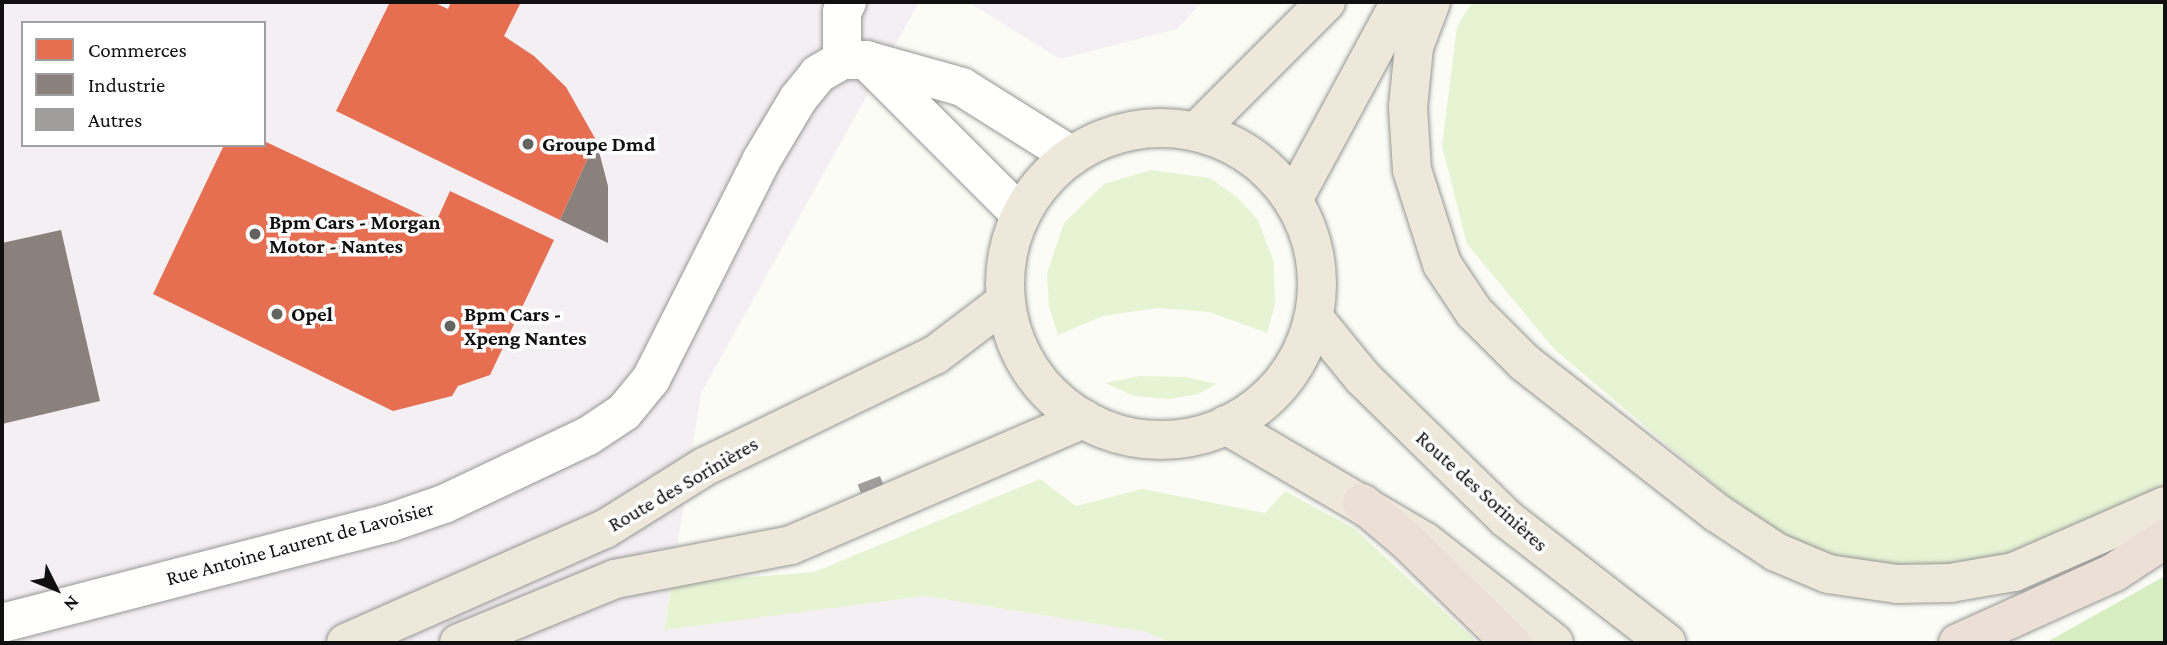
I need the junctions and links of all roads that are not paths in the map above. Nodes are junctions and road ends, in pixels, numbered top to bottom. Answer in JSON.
{"nodes":[{"id":1,"x":848,"y":2,"type":"edge"},
{"id":2,"x":1326,"y":2,"type":"edge"},
{"id":3,"x":1400,"y":2,"type":"edge"},
{"id":4,"x":1431,"y":2,"type":"edge"},
{"id":5,"x":854,"y":60,"type":"junction"},
{"id":6,"x":1198,"y":130,"type":"junction"},
{"id":7,"x":1072,"y":156,"type":"junction"},
{"id":8,"x":1293,"y":200,"type":"junction"},
{"id":9,"x":1021,"y":215,"type":"junction"},
{"id":10,"x":1006,"y":301,"type":"junction"},
{"id":11,"x":1314,"y":318,"type":"junction"},
{"id":12,"x":1084,"y":419,"type":"junction"},
{"id":13,"x":1226,"y":425,"type":"junction"},
{"id":14,"x":1362,"y":503,"type":"junction"},
{"id":15,"x":2165,"y":506,"type":"edge"},
{"id":16,"x":2165,"y":539,"type":"edge"},
{"id":17,"x":2,"y":623,"type":"edge"},
{"id":18,"x":346,"y":643,"type":"edge"},
{"id":19,"x":459,"y":643,"type":"edge"},
{"id":20,"x":1510,"y":643,"type":"edge"},
{"id":21,"x":1555,"y":643,"type":"edge"},
{"id":22,"x":1667,"y":643,"type":"edge"},
{"id":23,"x":1958,"y":643,"type":"edge"}],
"edges":[{"from":1,"to":5,"type":"street"},
{"from":2,"to":6,"type":"main road"},
{"from":3,"to":8,"type":"main road"},
{"from":4,"to":15,"type":"main road"},
{"from":5,"to":7,"type":"street"},
{"from":5,"to":9,"type":"street"},
{"from":5,"to":17,"type":"street","name":"Rue Antoine Laurent de Lavoisier"},
{"from":6,"to":7,"type":"main road"},
{"from":6,"to":8,"type":"main road"},
{"from":7,"to":9,"type":"main road"},
{"from":8,"to":11,"type":"main road"},
{"from":9,"to":10,"type":"main road"},
{"from":10,"to":12,"type":"main road"},
{"from":10,"to":18,"type":"main road","name":"Route des Sorinières"},
{"from":11,"to":13,"type":"main road"},
{"from":11,"to":22,"type":"main road","name":"Route des Sorinières"},
{"from":12,"to":13,"type":"main road"},
{"from":12,"to":19,"type":"main road"},
{"from":13,"to":14,"type":"main road"},
{"from":14,"to":20,"type":"highway"},
{"from":14,"to":21,"type":"main road"},
{"from":16,"to":23,"type":"highway"}]}
